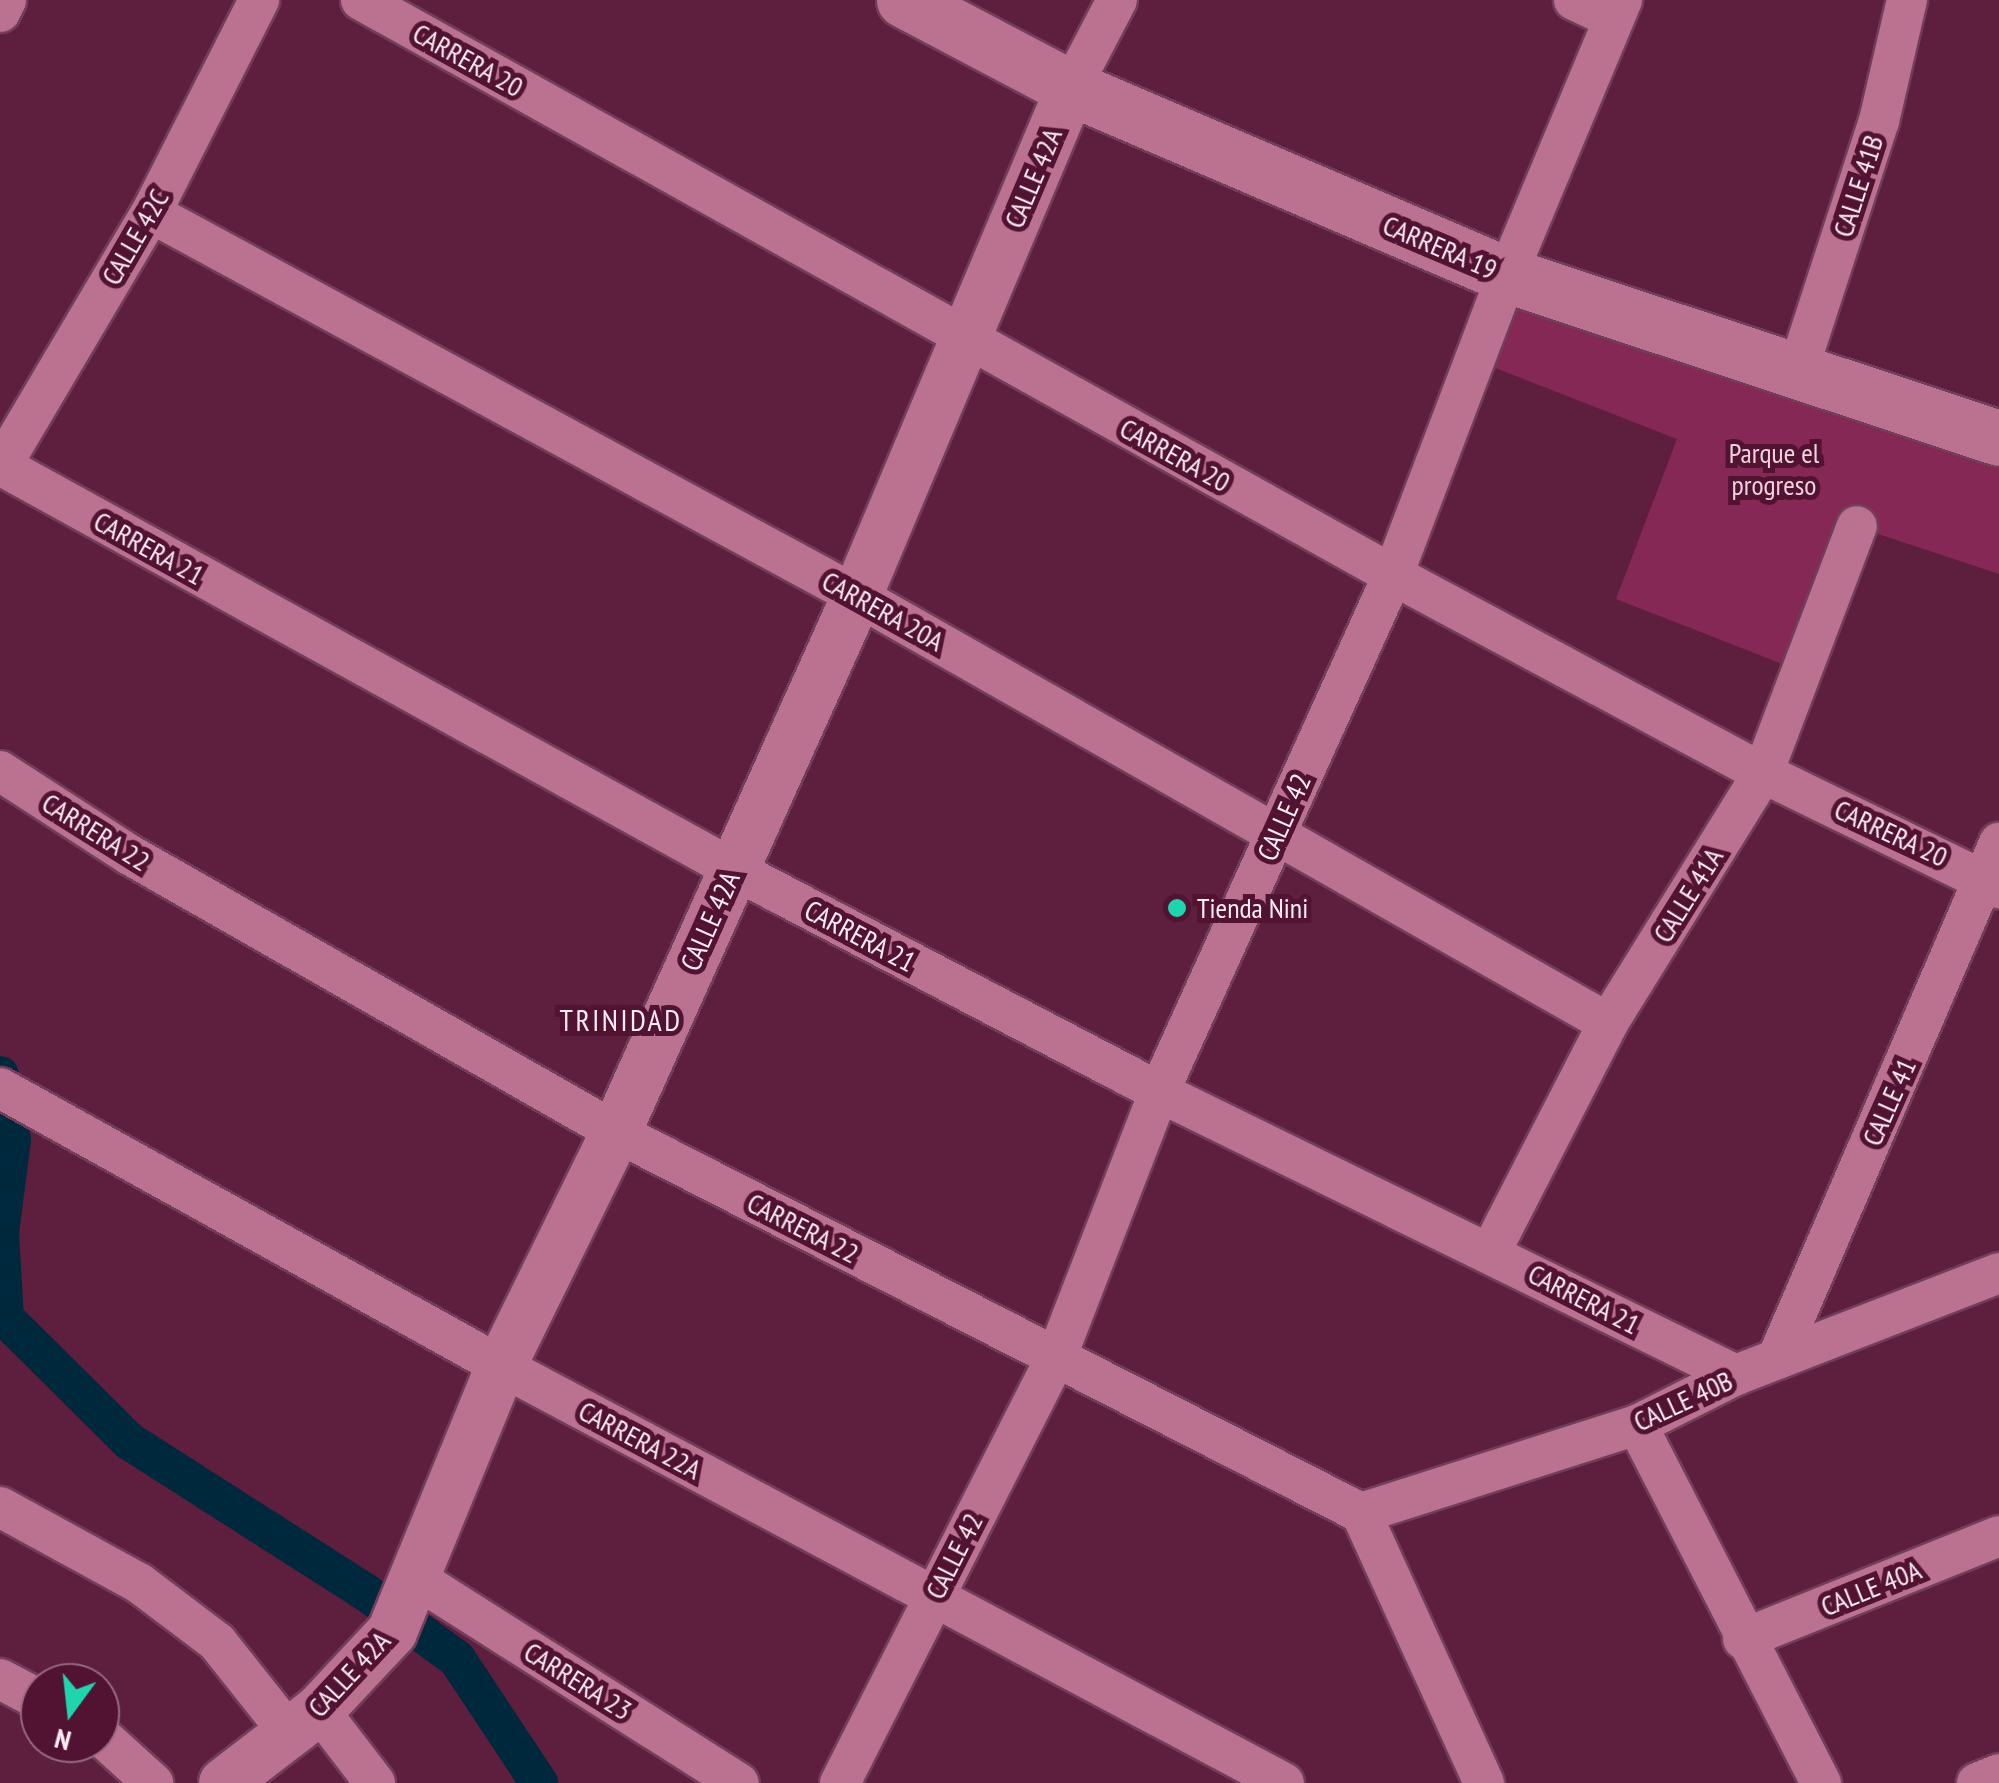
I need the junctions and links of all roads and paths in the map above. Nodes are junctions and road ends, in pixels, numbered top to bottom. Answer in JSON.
{"nodes":[{"id":1,"x":6,"y":0,"type":"edge"},
{"id":2,"x":259,"y":0,"type":"edge"},
{"id":3,"x":362,"y":0,"type":"edge"},
{"id":4,"x":904,"y":0,"type":"edge"},
{"id":5,"x":1117,"y":0,"type":"edge"},
{"id":6,"x":1574,"y":0,"type":"edge"},
{"id":7,"x":1907,"y":0,"type":"edge"},
{"id":8,"x":1618,"y":9,"type":"edge"},
{"id":9,"x":0,"y":12,"type":"edge"},
{"id":10,"x":1072,"y":88,"type":"junction"},
{"id":11,"x":151,"y":212,"type":"junction"},
{"id":12,"x":1507,"y":275,"type":"junction"},
{"id":13,"x":964,"y":338,"type":"junction"},
{"id":14,"x":1798,"y":370,"type":"junction"},
{"id":15,"x":1999,"y":438,"type":"edge"},
{"id":16,"x":0,"y":466,"type":"edge"},
{"id":17,"x":1857,"y":526,"type":"dead end"},
{"id":18,"x":1393,"y":576,"type":"junction"},
{"id":19,"x":857,"y":596,"type":"junction"},
{"id":20,"x":0,"y":771,"type":"edge"},
{"id":21,"x":1763,"y":774,"type":"junction"},
{"id":22,"x":1277,"y":833,"type":"junction"},
{"id":23,"x":1995,"y":869,"type":"edge"},
{"id":24,"x":734,"y":870,"type":"junction"},
{"id":25,"x":1608,"y":1023,"type":"junction"},
{"id":26,"x":1160,"y":1092,"type":"junction"},
{"id":27,"x":14,"y":1095,"type":"edge"},
{"id":28,"x":616,"y":1132,"type":"junction"},
{"id":29,"x":1491,"y":1251,"type":"junction"},
{"id":30,"x":1999,"y":1273,"type":"edge"},
{"id":31,"x":1056,"y":1358,"type":"junction"},
{"id":32,"x":1777,"y":1359,"type":"junction"},
{"id":33,"x":501,"y":1366,"type":"junction"},
{"id":34,"x":1736,"y":1375,"type":"junction"},
{"id":35,"x":1637,"y":1425,"type":"junction"},
{"id":36,"x":0,"y":1506,"type":"edge"},
{"id":37,"x":1361,"y":1512,"type":"junction"},
{"id":38,"x":1999,"y":1536,"type":"edge"},
{"id":39,"x":412,"y":1590,"type":"junction"},
{"id":40,"x":934,"y":1596,"type":"junction"},
{"id":41,"x":1743,"y":1640,"type":"junction"},
{"id":42,"x":304,"y":1722,"type":"junction"},
{"id":43,"x":120,"y":1753,"type":"edge"},
{"id":44,"x":1999,"y":1774,"type":"edge"},
{"id":45,"x":152,"y":1783,"type":"edge"},
{"id":46,"x":224,"y":1783,"type":"edge"},
{"id":47,"x":375,"y":1783,"type":"edge"},
{"id":48,"x":738,"y":1783,"type":"edge"},
{"id":49,"x":840,"y":1783,"type":"edge"},
{"id":50,"x":1284,"y":1783,"type":"edge"},
{"id":51,"x":1484,"y":1783,"type":"edge"},
{"id":52,"x":1821,"y":1783,"type":"edge"},
{"id":53,"x":1977,"y":1783,"type":"edge"}],
"edges":[{"from":1,"to":9,"type":"street"},
{"from":2,"to":11,"type":"street","name":"CALLE 42C"},
{"from":3,"to":13,"type":"street","name":"CARRERA 20"},
{"from":4,"to":10,"type":"main road","name":"CARRERA 19"},
{"from":5,"to":10,"type":"street","name":"CALLE 42A"},
{"from":6,"to":8,"type":"street"},
{"from":7,"to":14,"type":"street","name":"CALLE 41B"},
{"from":8,"to":12,"type":"street","name":"CALLE 42"},
{"from":10,"to":12,"type":"main road","name":"CARRERA 19"},
{"from":10,"to":13,"type":"street","name":"CALLE 42A"},
{"from":11,"to":16,"type":"street","name":"CALLE 42C"},
{"from":11,"to":19,"type":"street","name":"CARRERA 20A"},
{"from":12,"to":14,"type":"main road","name":"CARRERA 19"},
{"from":12,"to":18,"type":"street","name":"CALLE 42"},
{"from":13,"to":18,"type":"street","name":"CARRERA 20"},
{"from":13,"to":19,"type":"street","name":"CALLE 42A"},
{"from":14,"to":15,"type":"main road","name":"CARRERA 19"},
{"from":16,"to":24,"type":"street","name":"CARRERA 21"},
{"from":17,"to":21,"type":"street","name":"CALLE 41A"},
{"from":18,"to":21,"type":"street","name":"CARRERA 20"},
{"from":18,"to":22,"type":"street","name":"CALLE 42"},
{"from":19,"to":22,"type":"street","name":"CARRERA 20A"},
{"from":19,"to":24,"type":"street","name":"CALLE 42A"},
{"from":20,"to":28,"type":"street","name":"CARRERA 22"},
{"from":21,"to":23,"type":"street","name":"CARRERA 20"},
{"from":21,"to":25,"type":"street","name":"CALLE 41A"},
{"from":22,"to":25,"type":"street","name":"CARRERA 20A"},
{"from":22,"to":26,"type":"street","name":"CALLE 42"},
{"from":23,"to":32,"type":"street","name":"CALLE 41"},
{"from":24,"to":26,"type":"street","name":"CARRERA 21"},
{"from":24,"to":28,"type":"street","name":"CALLE 42A"},
{"from":25,"to":29,"type":"street","name":"CALLE 41A"},
{"from":26,"to":29,"type":"street","name":"CARRERA 21"},
{"from":26,"to":31,"type":"street","name":"CALLE 42"},
{"from":27,"to":33,"type":"street","name":"CARRERA 22A"},
{"from":28,"to":31,"type":"street","name":"CARRERA 22"},
{"from":28,"to":33,"type":"street","name":"CALLE 42A"},
{"from":29,"to":34,"type":"street","name":"CARRERA 21"},
{"from":30,"to":32,"type":"street","name":"CALLE 40B"},
{"from":31,"to":37,"type":"street","name":"CARRERA 22"},
{"from":31,"to":40,"type":"street","name":"CALLE 42"},
{"from":32,"to":34,"type":"street","name":"CALLE 40B"},
{"from":33,"to":39,"type":"street","name":"CALLE 42A"},
{"from":33,"to":40,"type":"street","name":"CARRERA 22A"},
{"from":34,"to":35,"type":"street","name":"CALLE 40B"},
{"from":35,"to":37,"type":"street","name":"CALLE 40B"},
{"from":35,"to":41,"type":"street"},
{"from":36,"to":42,"type":"street"},
{"from":37,"to":51,"type":"street"},
{"from":38,"to":41,"type":"street","name":"CALLE 40A"},
{"from":39,"to":42,"type":"street","name":"CALLE 42A"},
{"from":39,"to":48,"type":"street","name":"CARRERA 23"},
{"from":40,"to":49,"type":"street","name":"CALLE 42"},
{"from":40,"to":50,"type":"street","name":"CARRERA 22A"},
{"from":41,"to":52,"type":"street"},
{"from":42,"to":46,"type":"street","name":"CALLE 42A"},
{"from":42,"to":47,"type":"street"},
{"from":43,"to":45,"type":"street"},
{"from":44,"to":53,"type":"street"}]}
